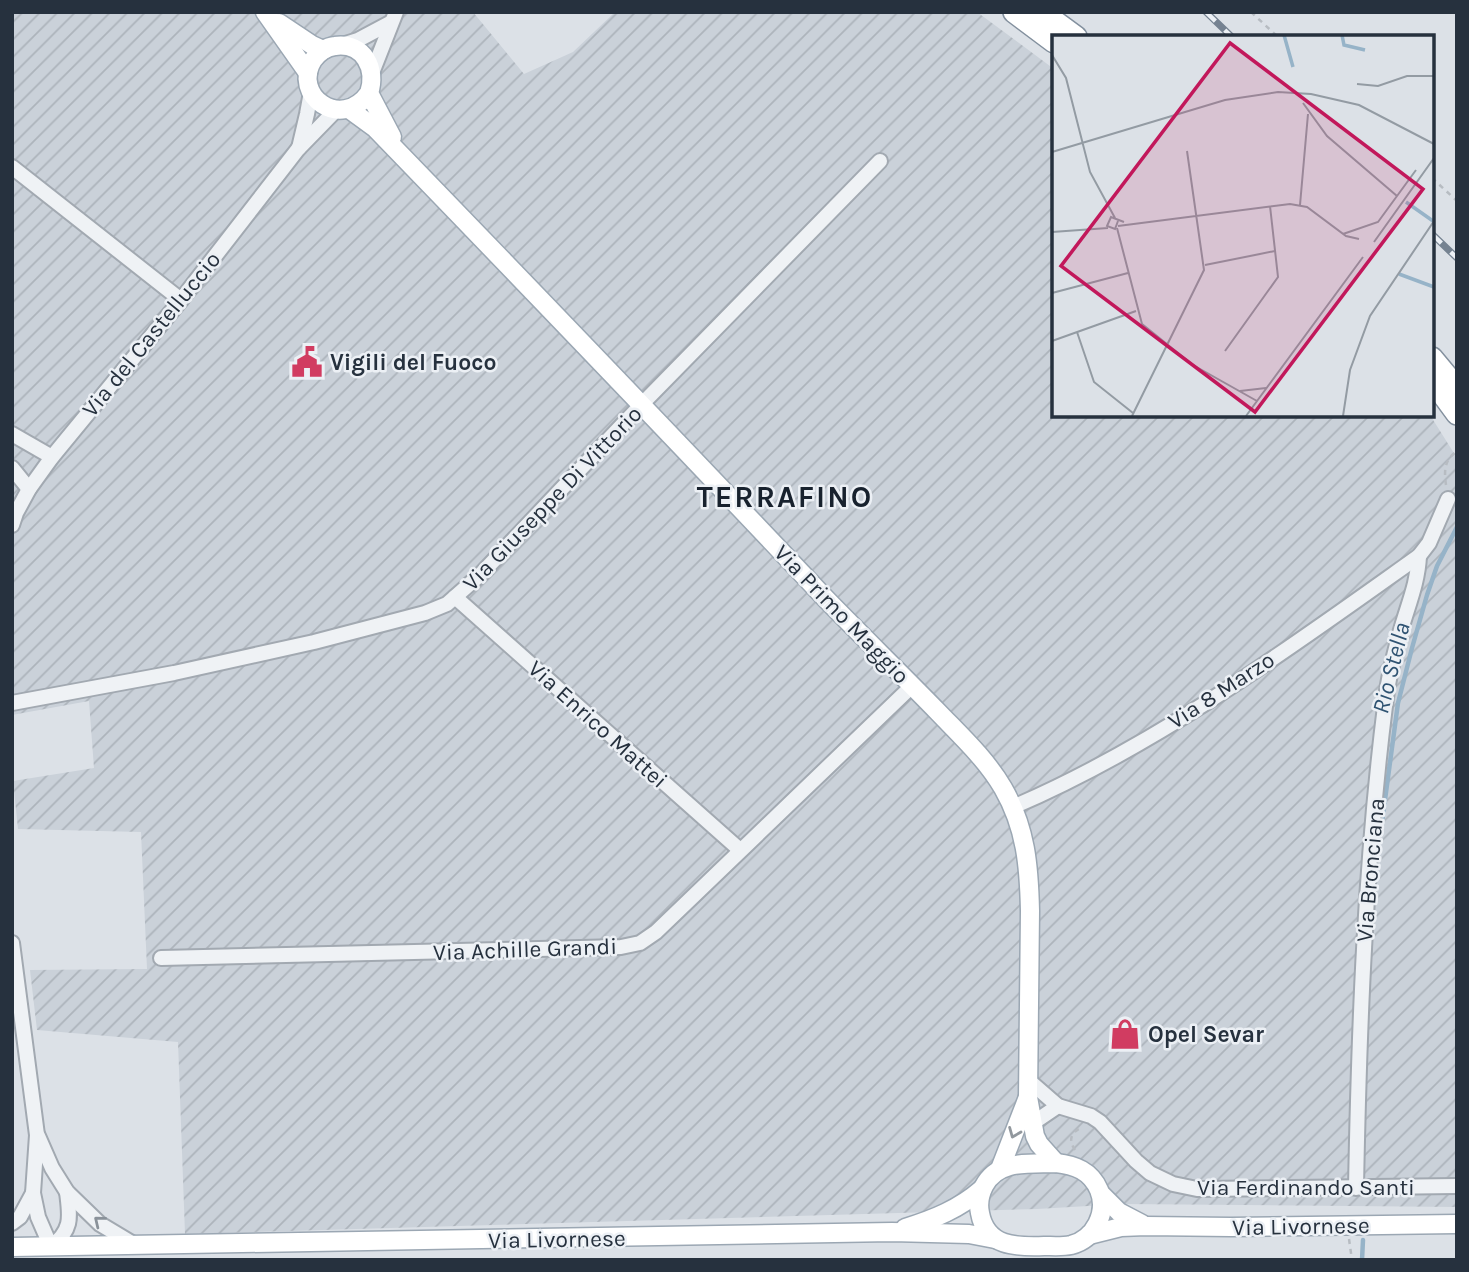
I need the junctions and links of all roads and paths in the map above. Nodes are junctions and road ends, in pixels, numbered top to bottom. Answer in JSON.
{"nodes":[{"id":1,"x":1014,"y":12,"type":"edge"},
{"id":2,"x":1042,"y":12,"type":"edge"},
{"id":3,"x":1251,"y":12,"type":"edge"},
{"id":4,"x":267,"y":15,"type":"edge"},
{"id":5,"x":393,"y":18,"type":"edge"},
{"id":6,"x":1073,"y":35,"type":"edge"},
{"id":7,"x":1276,"y":35,"type":"edge"},
{"id":8,"x":1052,"y":40,"type":"edge"},
{"id":9,"x":342,"y":45,"type":"junction"},
{"id":10,"x":323,"y":50,"type":"junction"},
{"id":11,"x":308,"y":73,"type":"junction"},
{"id":12,"x":372,"y":73,"type":"junction"},
{"id":13,"x":311,"y":92,"type":"junction"},
{"id":14,"x":369,"y":93,"type":"junction"},
{"id":15,"x":342,"y":109,"type":"junction"},
{"id":16,"x":298,"y":149,"type":"junction"},
{"id":17,"x":402,"y":156,"type":"junction"},
{"id":18,"x":880,"y":161,"type":"dead end"},
{"id":19,"x":12,"y":167,"type":"edge"},
{"id":20,"x":1434,"y":180,"type":"edge"},
{"id":21,"x":1457,"y":201,"type":"edge"},
{"id":22,"x":181,"y":300,"type":"junction"},
{"id":23,"x":1434,"y":360,"type":"edge"},
{"id":24,"x":1434,"y":383,"type":"edge"},
{"id":25,"x":1457,"y":388,"type":"edge"},
{"id":26,"x":642,"y":404,"type":"junction"},
{"id":27,"x":1457,"y":414,"type":"edge"},
{"id":28,"x":12,"y":434,"type":"edge"},
{"id":29,"x":1457,"y":451,"type":"edge"},
{"id":30,"x":52,"y":457,"type":"junction"},
{"id":31,"x":12,"y":468,"type":"edge"},
{"id":32,"x":29,"y":489,"type":"junction"},
{"id":33,"x":1448,"y":499,"type":"joint"},
{"id":34,"x":12,"y":525,"type":"edge"},
{"id":35,"x":1419,"y":556,"type":"junction"},
{"id":36,"x":455,"y":597,"type":"junction"},
{"id":37,"x":912,"y":686,"type":"junction"},
{"id":38,"x":12,"y":703,"type":"edge"},
{"id":39,"x":1013,"y":807,"type":"junction"},
{"id":40,"x":740,"y":850,"type":"junction"},
{"id":41,"x":12,"y":943,"type":"edge"},
{"id":42,"x":161,"y":958,"type":"dead end"},
{"id":43,"x":1027,"y":1079,"type":"junction"},
{"id":44,"x":1028,"y":1097,"type":"junction"},
{"id":45,"x":1058,"y":1106,"type":"junction"},
{"id":46,"x":1033,"y":1123,"type":"junction"},
{"id":47,"x":1086,"y":1128,"type":"dead end"},
{"id":48,"x":37,"y":1135,"type":"junction"},
{"id":49,"x":1080,"y":1153,"type":"dead end"},
{"id":50,"x":1056,"y":1163,"type":"junction"},
{"id":51,"x":1000,"y":1169,"type":"junction"},
{"id":52,"x":1457,"y":1186,"type":"edge"},
{"id":53,"x":1356,"y":1188,"type":"junction"},
{"id":54,"x":982,"y":1189,"type":"junction"},
{"id":55,"x":67,"y":1192,"type":"junction"},
{"id":56,"x":33,"y":1193,"type":"junction"},
{"id":57,"x":1101,"y":1194,"type":"junction"},
{"id":58,"x":12,"y":1223,"type":"edge"},
{"id":59,"x":1457,"y":1224,"type":"edge"},
{"id":60,"x":1347,"y":1225,"type":"junction"},
{"id":61,"x":1146,"y":1226,"type":"junction"},
{"id":62,"x":892,"y":1232,"type":"junction"},
{"id":63,"x":1089,"y":1235,"type":"junction"},
{"id":64,"x":995,"y":1239,"type":"junction"},
{"id":65,"x":135,"y":1245,"type":"junction"},
{"id":66,"x":12,"y":1247,"type":"edge"},
{"id":67,"x":51,"y":1247,"type":"junction"},
{"id":68,"x":1352,"y":1260,"type":"edge"}],
"edges":[{"from":1,"to":8,"type":"highway"},
{"from":2,"to":6,"type":"highway"},
{"from":3,"to":7,"type":"path"},
{"from":4,"to":10,"type":"main road"},
{"from":4,"to":11,"type":"main road"},
{"from":5,"to":9,"type":"street"},
{"from":5,"to":12,"type":"street"},
{"from":9,"to":10,"type":"main road"},
{"from":9,"to":12,"type":"main road"},
{"from":10,"to":11,"type":"main road"},
{"from":11,"to":13,"type":"main road"},
{"from":12,"to":14,"type":"main road"},
{"from":13,"to":15,"type":"main road","name":"Via Primo Maggio"},
{"from":13,"to":16,"type":"street"},
{"from":14,"to":15,"type":"main road"},
{"from":14,"to":17,"type":"main road","name":"Via Primo Maggio"},
{"from":15,"to":16,"type":"street","name":"Via del Castelluccio"},
{"from":15,"to":17,"type":"main road","name":"Via Primo Maggio"},
{"from":16,"to":22,"type":"street","name":"Via del Castelluccio"},
{"from":17,"to":26,"type":"main road","name":"Via Primo Maggio"},
{"from":18,"to":26,"type":"street","name":"Via Giuseppe Di Vittorio"},
{"from":19,"to":22,"type":"street"},
{"from":20,"to":21,"type":"path"},
{"from":22,"to":30,"type":"street","name":"Via del Castelluccio"},
{"from":23,"to":25,"type":"highway"},
{"from":24,"to":27,"type":"highway"},
{"from":26,"to":36,"type":"street","name":"Via Giuseppe Di Vittorio"},
{"from":26,"to":37,"type":"main road","name":"Via Primo Maggio"},
{"from":28,"to":30,"type":"street"},
{"from":29,"to":33,"type":"path"},
{"from":30,"to":32,"type":"street","name":"Via del Castelluccio"},
{"from":31,"to":32,"type":"street"},
{"from":32,"to":34,"type":"street","name":"Via del Castelluccio"},
{"from":33,"to":35,"type":"street"},
{"from":35,"to":39,"type":"street","name":"Via 8 Marzo"},
{"from":35,"to":53,"type":"street","name":"Via Bronciana"},
{"from":36,"to":38,"type":"street","name":"Via Giuseppe Di Vittorio"},
{"from":36,"to":40,"type":"street","name":"Via Enrico Mattei"},
{"from":37,"to":39,"type":"main road","name":"Via Primo Maggio"},
{"from":37,"to":40,"type":"street","name":"Via Achille Grandi"},
{"from":39,"to":43,"type":"main road","name":"Via Primo Maggio"},
{"from":40,"to":42,"type":"street","name":"Via Achille Grandi"},
{"from":41,"to":48,"type":"street"},
{"from":43,"to":44,"type":"main road","name":"Via Primo Maggio"},
{"from":43,"to":45,"type":"street"},
{"from":44,"to":46,"type":"main road","name":"Via Primo Maggio"},
{"from":44,"to":51,"type":"main road","name":"Via Primo Maggio","one_way":true},
{"from":45,"to":46,"type":"street"},
{"from":45,"to":53,"type":"street","name":"Via Ferdinando Santi"},
{"from":46,"to":50,"type":"main road","name":"Via Primo Maggio"},
{"from":47,"to":49,"type":"path"},
{"from":48,"to":55,"type":"street"},
{"from":48,"to":56,"type":"street"},
{"from":50,"to":51,"type":"main road","name":"Via Livornese"},
{"from":50,"to":57,"type":"main road","name":"Via Livornese"},
{"from":51,"to":54,"type":"main road","name":"Via Livornese"},
{"from":52,"to":53,"type":"street","name":"Via Ferdinando Santi"},
{"from":54,"to":62,"type":"main road","name":"Via Livornese"},
{"from":54,"to":64,"type":"main road"},
{"from":65,"to":55,"type":"street","one_way":true},
{"from":55,"to":67,"type":"street"},
{"from":56,"to":58,"type":"street"},
{"from":56,"to":67,"type":"street"},
{"from":57,"to":61,"type":"main road","name":"Via Livornese"},
{"from":57,"to":63,"type":"main road"},
{"from":59,"to":60,"type":"main road","name":"Via Livornese"},
{"from":60,"to":61,"type":"main road","name":"Via Livornese"},
{"from":60,"to":68,"type":"path"},
{"from":61,"to":63,"type":"main road","name":"Via Livornese"},
{"from":62,"to":64,"type":"main road","name":"Via Livornese"},
{"from":62,"to":65,"type":"main road","name":"Via Livornese"},
{"from":63,"to":64,"type":"main road","name":"Via Livornese"},
{"from":65,"to":67,"type":"main road","name":"Via Livornese"},
{"from":66,"to":67,"type":"main road","name":"Via Livornese"}]}
